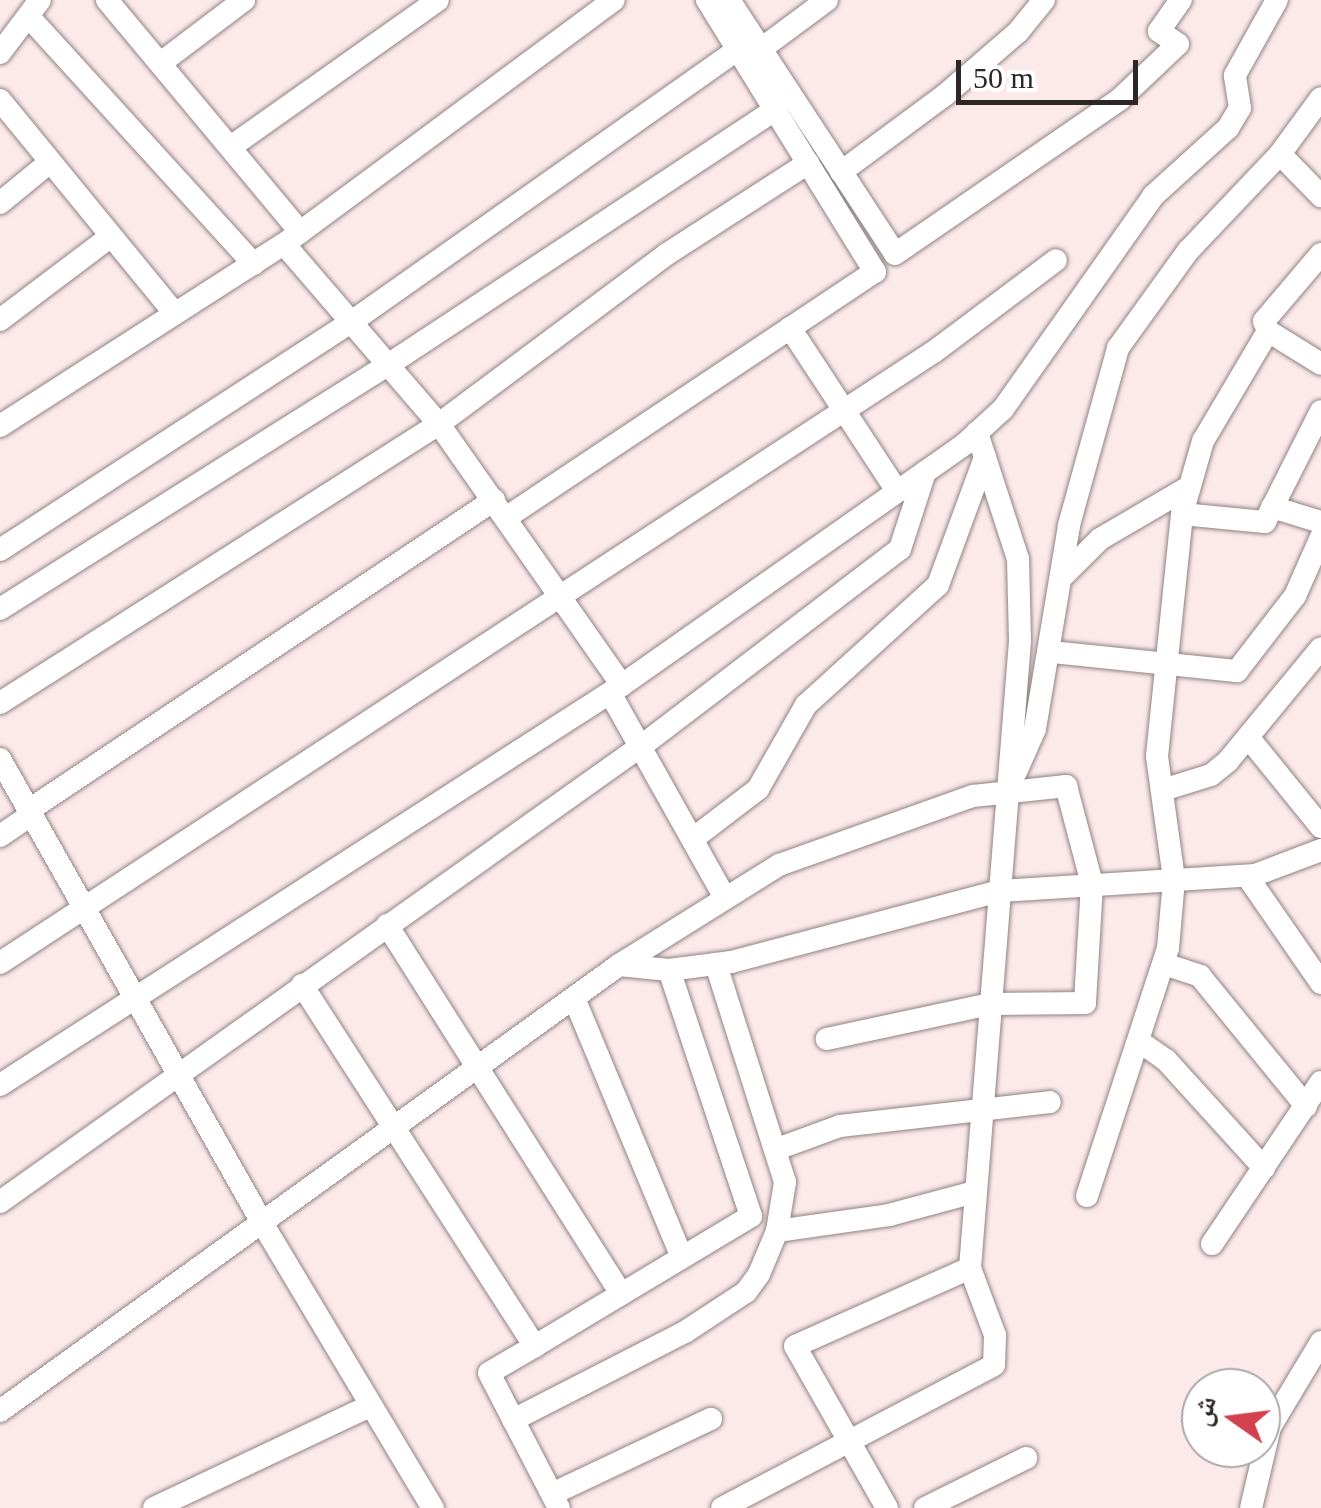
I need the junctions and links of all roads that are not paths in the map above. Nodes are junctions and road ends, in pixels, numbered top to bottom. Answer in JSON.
{"nodes":[{"id":1,"x":107,"y":0,"type":"edge"},
{"id":2,"x":244,"y":0,"type":"edge"},
{"id":3,"x":438,"y":0,"type":"edge"},
{"id":4,"x":614,"y":0,"type":"edge"},
{"id":5,"x":707,"y":0,"type":"edge"},
{"id":6,"x":728,"y":0,"type":"edge"},
{"id":7,"x":827,"y":0,"type":"edge"},
{"id":8,"x":1044,"y":0,"type":"edge"},
{"id":9,"x":1181,"y":0,"type":"edge"},
{"id":10,"x":1277,"y":0,"type":"edge"},
{"id":11,"x":35,"y":9,"type":"edge"},
{"id":12,"x":750,"y":49,"type":"junction"},
{"id":13,"x":0,"y":52,"type":"edge"},
{"id":14,"x":162,"y":62,"type":"junction"},
{"id":15,"x":1321,"y":98,"type":"edge"},
{"id":16,"x":0,"y":100,"type":"edge"},
{"id":17,"x":776,"y":109,"type":"junction"},
{"id":18,"x":232,"y":146,"type":"junction"},
{"id":19,"x":1280,"y":154,"type":"junction"},
{"id":20,"x":50,"y":162,"type":"junction"},
{"id":21,"x":808,"y":163,"type":"junction"},
{"id":22,"x":841,"y":172,"type":"junction"},
{"id":23,"x":1321,"y":196,"type":"edge"},
{"id":24,"x":0,"y":203,"type":"edge"},
{"id":25,"x":110,"y":236,"type":"junction"},
{"id":26,"x":292,"y":238,"type":"junction"},
{"id":27,"x":1321,"y":254,"type":"edge"},
{"id":28,"x":1056,"y":260,"type":"dead end"},
{"id":29,"x":254,"y":264,"type":"junction"},
{"id":30,"x":175,"y":314,"type":"junction"},
{"id":31,"x":0,"y":320,"type":"edge"},
{"id":32,"x":350,"y":323,"type":"junction"},
{"id":33,"x":790,"y":328,"type":"junction"},
{"id":34,"x":1268,"y":330,"type":"junction"},
{"id":35,"x":1321,"y":364,"type":"edge"},
{"id":36,"x":388,"y":365,"type":"junction"},
{"id":37,"x":845,"y":409,"type":"junction"},
{"id":38,"x":1321,"y":412,"type":"edge"},
{"id":39,"x":440,"y":424,"type":"junction"},
{"id":40,"x":0,"y":426,"type":"edge"},
{"id":41,"x":977,"y":434,"type":"junction"},
{"id":42,"x":985,"y":457,"type":"junction"},
{"id":43,"x":925,"y":472,"type":"junction"},
{"id":44,"x":1189,"y":487,"type":"junction"},
{"id":45,"x":897,"y":491,"type":"junction"},
{"id":46,"x":1272,"y":507,"type":"junction"},
{"id":47,"x":501,"y":509,"type":"junction"},
{"id":48,"x":1182,"y":514,"type":"junction"},
{"id":49,"x":1321,"y":522,"type":"edge"},
{"id":50,"x":1321,"y":537,"type":"edge"},
{"id":51,"x":0,"y":550,"type":"edge"},
{"id":52,"x":1065,"y":574,"type":"junction"},
{"id":53,"x":556,"y":595,"type":"junction"},
{"id":54,"x":0,"y":609,"type":"edge"},
{"id":55,"x":1321,"y":648,"type":"edge"},
{"id":56,"x":1052,"y":652,"type":"junction"},
{"id":57,"x":1169,"y":662,"type":"junction"},
{"id":58,"x":616,"y":689,"type":"junction"},
{"id":59,"x":0,"y":703,"type":"edge"},
{"id":60,"x":1248,"y":737,"type":"junction"},
{"id":61,"x":644,"y":744,"type":"junction"},
{"id":62,"x":0,"y":758,"type":"edge"},
{"id":63,"x":1009,"y":787,"type":"junction"},
{"id":64,"x":1166,"y":789,"type":"junction"},
{"id":65,"x":30,"y":813,"type":"junction"},
{"id":66,"x":1321,"y":827,"type":"edge"},
{"id":67,"x":0,"y":836,"type":"edge"},
{"id":68,"x":694,"y":838,"type":"junction"},
{"id":69,"x":1321,"y":850,"type":"edge"},
{"id":70,"x":1247,"y":876,"type":"junction"},
{"id":71,"x":1174,"y":879,"type":"junction"},
{"id":72,"x":1092,"y":884,"type":"junction"},
{"id":73,"x":1000,"y":891,"type":"junction"},
{"id":74,"x":725,"y":898,"type":"junction"},
{"id":75,"x":82,"y":908,"type":"junction"},
{"id":76,"x":387,"y":925,"type":"junction"},
{"id":77,"x":0,"y":963,"type":"edge"},
{"id":78,"x":716,"y":964,"type":"junction"},
{"id":79,"x":1164,"y":964,"type":"junction"},
{"id":80,"x":619,"y":965,"type":"junction"},
{"id":81,"x":668,"y":970,"type":"junction"},
{"id":82,"x":1321,"y":984,"type":"edge"},
{"id":83,"x":302,"y":985,"type":"junction"},
{"id":84,"x":134,"y":998,"type":"junction"},
{"id":85,"x":574,"y":998,"type":"junction"},
{"id":86,"x":990,"y":1004,"type":"junction"},
{"id":87,"x":828,"y":1039,"type":"dead end"},
{"id":88,"x":1140,"y":1042,"type":"junction"},
{"id":89,"x":476,"y":1068,"type":"junction"},
{"id":90,"x":177,"y":1074,"type":"junction"},
{"id":91,"x":1321,"y":1082,"type":"edge"},
{"id":92,"x":0,"y":1085,"type":"edge"},
{"id":93,"x":1050,"y":1102,"type":"dead end"},
{"id":94,"x":1306,"y":1106,"type":"junction"},
{"id":95,"x":982,"y":1107,"type":"junction"},
{"id":96,"x":398,"y":1126,"type":"junction"},
{"id":97,"x":777,"y":1150,"type":"junction"},
{"id":98,"x":1264,"y":1168,"type":"junction"},
{"id":99,"x":976,"y":1192,"type":"junction"},
{"id":100,"x":1088,"y":1196,"type":"dead end"},
{"id":101,"x":0,"y":1202,"type":"edge"},
{"id":102,"x":264,"y":1226,"type":"junction"},
{"id":103,"x":776,"y":1231,"type":"junction"},
{"id":104,"x":1212,"y":1244,"type":"dead end"},
{"id":105,"x":682,"y":1257,"type":"junction"},
{"id":106,"x":970,"y":1268,"type":"junction"},
{"id":107,"x":621,"y":1294,"type":"junction"},
{"id":108,"x":1321,"y":1342,"type":"edge"},
{"id":109,"x":535,"y":1346,"type":"junction"},
{"id":110,"x":368,"y":1407,"type":"junction"},
{"id":111,"x":0,"y":1411,"type":"edge"},
{"id":112,"x":711,"y":1419,"type":"dead end"},
{"id":113,"x":513,"y":1420,"type":"junction"},
{"id":114,"x":845,"y":1438,"type":"junction"},
{"id":115,"x":1026,"y":1458,"type":"dead end"},
{"id":116,"x":555,"y":1501,"type":"edge"},
{"id":117,"x":154,"y":1508,"type":"edge"},
{"id":118,"x":432,"y":1508,"type":"edge"},
{"id":119,"x":722,"y":1508,"type":"edge"},
{"id":120,"x":887,"y":1508,"type":"edge"},
{"id":121,"x":925,"y":1508,"type":"edge"},
{"id":122,"x":1251,"y":1508,"type":"edge"}],
"edges":[{"from":1,"to":14,"type":"street"},
{"from":2,"to":14,"type":"street"},
{"from":3,"to":18,"type":"street"},
{"from":4,"to":26,"type":"street"},
{"from":5,"to":12,"type":"street"},
{"from":6,"to":12,"type":"street"},
{"from":7,"to":12,"type":"street"},
{"from":8,"to":22,"type":"street"},
{"from":9,"to":22,"type":"street"},
{"from":10,"to":41,"type":"street"},
{"from":11,"to":13,"type":"street"},
{"from":11,"to":29,"type":"street"},
{"from":12,"to":17,"type":"street"},
{"from":12,"to":22,"type":"street"},
{"from":12,"to":32,"type":"street"},
{"from":14,"to":18,"type":"street"},
{"from":15,"to":19,"type":"street"},
{"from":16,"to":20,"type":"street"},
{"from":17,"to":21,"type":"street"},
{"from":17,"to":36,"type":"street"},
{"from":18,"to":26,"type":"street"},
{"from":19,"to":23,"type":"street"},
{"from":19,"to":52,"type":"street"},
{"from":20,"to":24,"type":"street"},
{"from":20,"to":25,"type":"street"},
{"from":21,"to":33,"type":"street"},
{"from":21,"to":39,"type":"street"},
{"from":25,"to":30,"type":"street"},
{"from":25,"to":31,"type":"street"},
{"from":26,"to":29,"type":"street"},
{"from":26,"to":32,"type":"street"},
{"from":27,"to":34,"type":"street"},
{"from":28,"to":37,"type":"street"},
{"from":29,"to":30,"type":"street"},
{"from":30,"to":40,"type":"street"},
{"from":32,"to":36,"type":"street"},
{"from":32,"to":51,"type":"street"},
{"from":33,"to":37,"type":"street"},
{"from":33,"to":47,"type":"street"},
{"from":34,"to":35,"type":"street"},
{"from":34,"to":44,"type":"street"},
{"from":36,"to":39,"type":"street"},
{"from":36,"to":54,"type":"street"},
{"from":37,"to":45,"type":"street"},
{"from":37,"to":53,"type":"street"},
{"from":38,"to":46,"type":"street"},
{"from":39,"to":47,"type":"street"},
{"from":39,"to":59,"type":"street"},
{"from":41,"to":42,"type":"street"},
{"from":41,"to":43,"type":"street"},
{"from":42,"to":63,"type":"street"},
{"from":42,"to":68,"type":"street"},
{"from":43,"to":45,"type":"street"},
{"from":43,"to":61,"type":"street"},
{"from":44,"to":48,"type":"street"},
{"from":44,"to":52,"type":"street"},
{"from":45,"to":58,"type":"street"},
{"from":46,"to":48,"type":"street"},
{"from":46,"to":49,"type":"street"},
{"from":47,"to":53,"type":"street"},
{"from":47,"to":65,"type":"street"},
{"from":48,"to":57,"type":"street"},
{"from":50,"to":57,"type":"street"},
{"from":52,"to":56,"type":"street"},
{"from":53,"to":58,"type":"street"},
{"from":53,"to":75,"type":"street"},
{"from":55,"to":60,"type":"street"},
{"from":56,"to":57,"type":"street"},
{"from":56,"to":63,"type":"street"},
{"from":57,"to":64,"type":"street"},
{"from":58,"to":61,"type":"street"},
{"from":58,"to":84,"type":"street"},
{"from":60,"to":64,"type":"street"},
{"from":60,"to":66,"type":"street"},
{"from":61,"to":68,"type":"street"},
{"from":61,"to":76,"type":"street"},
{"from":62,"to":65,"type":"street"},
{"from":63,"to":72,"type":"street"},
{"from":63,"to":73,"type":"street"},
{"from":63,"to":74,"type":"street"},
{"from":64,"to":71,"type":"street"},
{"from":65,"to":67,"type":"street"},
{"from":65,"to":75,"type":"street"},
{"from":68,"to":74,"type":"street"},
{"from":69,"to":70,"type":"street"},
{"from":70,"to":71,"type":"street"},
{"from":70,"to":82,"type":"street"},
{"from":71,"to":72,"type":"street"},
{"from":71,"to":79,"type":"street"},
{"from":72,"to":73,"type":"street"},
{"from":72,"to":86,"type":"street"},
{"from":73,"to":78,"type":"street"},
{"from":73,"to":86,"type":"street"},
{"from":74,"to":80,"type":"street"},
{"from":75,"to":77,"type":"street"},
{"from":75,"to":84,"type":"street"},
{"from":76,"to":83,"type":"street"},
{"from":76,"to":89,"type":"street"},
{"from":78,"to":81,"type":"street"},
{"from":78,"to":97,"type":"street"},
{"from":79,"to":88,"type":"street"},
{"from":79,"to":94,"type":"street"},
{"from":80,"to":81,"type":"street"},
{"from":80,"to":85,"type":"street"},
{"from":81,"to":105,"type":"street"},
{"from":83,"to":90,"type":"street"},
{"from":83,"to":96,"type":"street"},
{"from":84,"to":90,"type":"street"},
{"from":84,"to":92,"type":"street"},
{"from":85,"to":89,"type":"street"},
{"from":85,"to":105,"type":"street"},
{"from":86,"to":87,"type":"street"},
{"from":86,"to":95,"type":"street"},
{"from":88,"to":98,"type":"street"},
{"from":88,"to":100,"type":"street"},
{"from":89,"to":96,"type":"street"},
{"from":89,"to":107,"type":"street"},
{"from":90,"to":101,"type":"street"},
{"from":90,"to":102,"type":"street"},
{"from":91,"to":94,"type":"street"},
{"from":93,"to":95,"type":"street"},
{"from":94,"to":98,"type":"street"},
{"from":95,"to":97,"type":"street"},
{"from":95,"to":99,"type":"street"},
{"from":96,"to":102,"type":"street"},
{"from":96,"to":109,"type":"street"},
{"from":97,"to":103,"type":"street"},
{"from":98,"to":104,"type":"street"},
{"from":99,"to":103,"type":"street"},
{"from":99,"to":106,"type":"street"},
{"from":102,"to":110,"type":"street"},
{"from":102,"to":111,"type":"street"},
{"from":103,"to":113,"type":"street"},
{"from":105,"to":107,"type":"street"},
{"from":106,"to":114,"type":"street"},
{"from":106,"to":114,"type":"street"},
{"from":107,"to":109,"type":"street"},
{"from":108,"to":122,"type":"street"},
{"from":109,"to":113,"type":"street"},
{"from":110,"to":117,"type":"street"},
{"from":110,"to":118,"type":"street"},
{"from":112,"to":116,"type":"street"},
{"from":113,"to":116,"type":"street"},
{"from":114,"to":119,"type":"street"},
{"from":114,"to":120,"type":"street"},
{"from":115,"to":121,"type":"street"}]}
